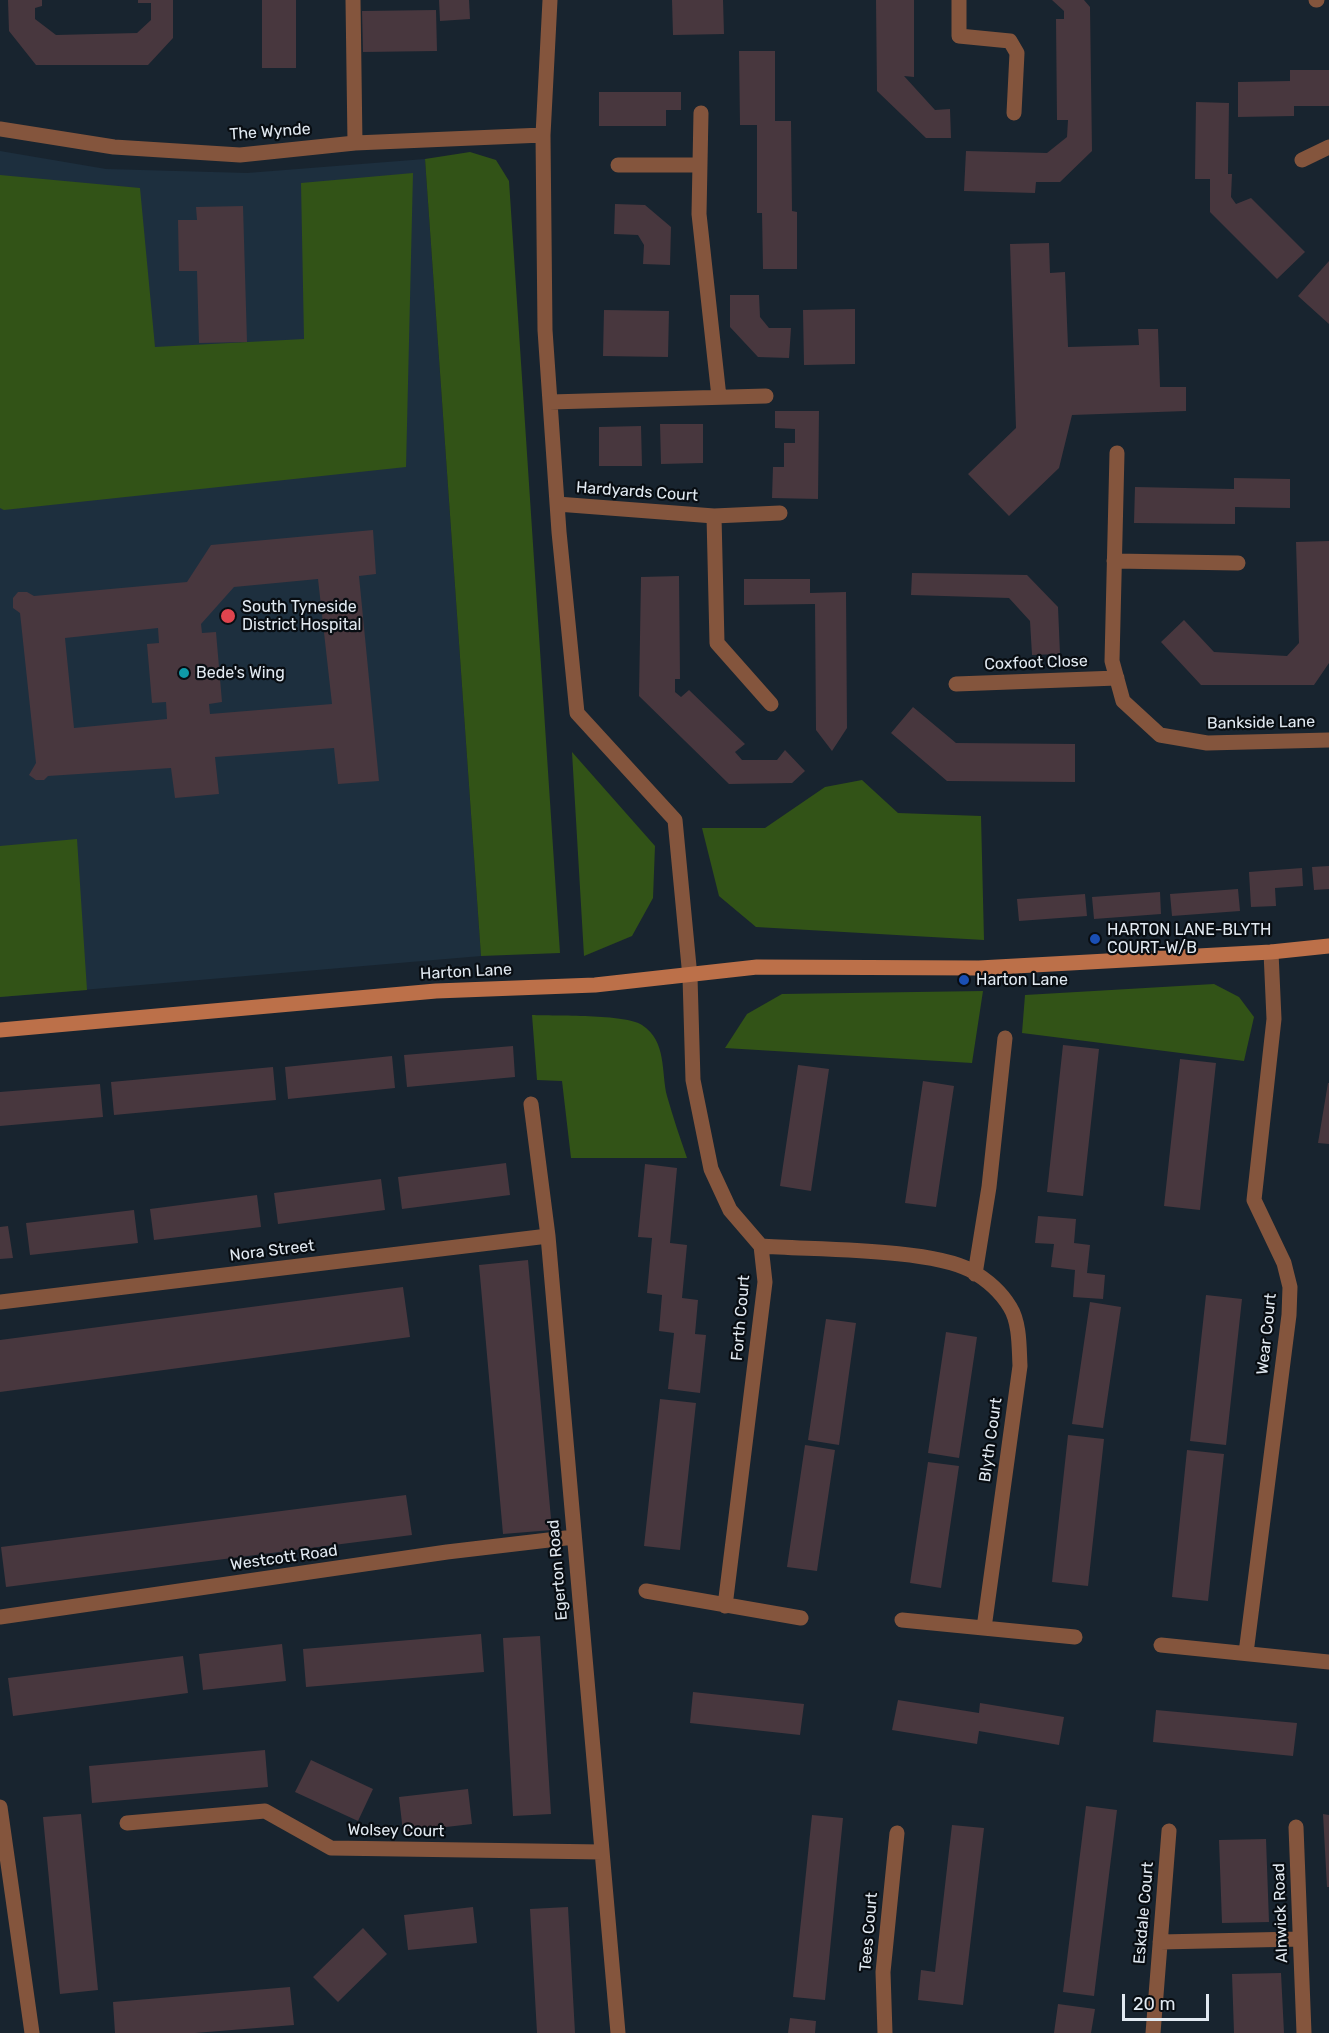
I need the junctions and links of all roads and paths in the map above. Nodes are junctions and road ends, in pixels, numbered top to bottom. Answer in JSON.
{"nodes":[{"id":1,"x":353,"y":0,"type":"edge"},
{"id":2,"x":550,"y":0,"type":"edge"},
{"id":3,"x":959,"y":0,"type":"edge"},
{"id":4,"x":702,"y":113,"type":"dead end"},
{"id":5,"x":1014,"y":113,"type":"dead end"},
{"id":6,"x":0,"y":129,"type":"edge"},
{"id":7,"x":543,"y":135,"type":"junction"},
{"id":8,"x":355,"y":143,"type":"junction"},
{"id":9,"x":1329,"y":147,"type":"edge"},
{"id":10,"x":1302,"y":160,"type":"dead end"},
{"id":11,"x":618,"y":165,"type":"dead end"},
{"id":12,"x":700,"y":165,"type":"junction"},
{"id":13,"x":766,"y":396,"type":"dead end"},
{"id":14,"x":719,"y":397,"type":"junction"},
{"id":15,"x":550,"y":402,"type":"junction"},
{"id":16,"x":1117,"y":453,"type":"dead end"},
{"id":17,"x":557,"y":504,"type":"junction"},
{"id":18,"x":780,"y":513,"type":"dead end"},
{"id":19,"x":714,"y":516,"type":"junction"},
{"id":20,"x":1114,"y":561,"type":"junction"},
{"id":21,"x":1238,"y":563,"type":"dead end"},
{"id":22,"x":1117,"y":678,"type":"junction"},
{"id":23,"x":956,"y":684,"type":"dead end"},
{"id":24,"x":771,"y":704,"type":"dead end"},
{"id":25,"x":1329,"y":740,"type":"edge"},
{"id":26,"x":1329,"y":946,"type":"edge"},
{"id":27,"x":1271,"y":952,"type":"junction"},
{"id":28,"x":690,"y":976,"type":"junction"},
{"id":29,"x":0,"y":1030,"type":"edge"},
{"id":30,"x":1005,"y":1038,"type":"dead end"},
{"id":31,"x":531,"y":1104,"type":"dead end"},
{"id":32,"x":548,"y":1236,"type":"junction"},
{"id":33,"x":761,"y":1246,"type":"junction"},
{"id":34,"x":975,"y":1274,"type":"junction"},
{"id":35,"x":0,"y":1302,"type":"edge"},
{"id":36,"x":574,"y":1537,"type":"junction"},
{"id":37,"x":646,"y":1591,"type":"dead end"},
{"id":38,"x":725,"y":1606,"type":"junction"},
{"id":39,"x":0,"y":1617,"type":"edge"},
{"id":40,"x":801,"y":1618,"type":"dead end"},
{"id":41,"x":902,"y":1620,"type":"dead end"},
{"id":42,"x":984,"y":1628,"type":"junction"},
{"id":43,"x":1075,"y":1637,"type":"dead end"},
{"id":44,"x":1161,"y":1645,"type":"dead end"},
{"id":45,"x":1246,"y":1653,"type":"junction"},
{"id":46,"x":1329,"y":1662,"type":"edge"},
{"id":47,"x":0,"y":1807,"type":"edge"},
{"id":48,"x":127,"y":1823,"type":"dead end"},
{"id":49,"x":1296,"y":1827,"type":"dead end"},
{"id":50,"x":1169,"y":1831,"type":"dead end"},
{"id":51,"x":897,"y":1833,"type":"dead end"},
{"id":52,"x":602,"y":1852,"type":"junction"},
{"id":53,"x":7,"y":1904,"type":"edge"},
{"id":54,"x":1299,"y":1939,"type":"junction"},
{"id":55,"x":1161,"y":1942,"type":"junction"},
{"id":56,"x":32,"y":2033,"type":"edge"},
{"id":57,"x":618,"y":2033,"type":"edge"},
{"id":58,"x":885,"y":2033,"type":"edge"},
{"id":59,"x":1153,"y":2033,"type":"edge"},
{"id":60,"x":1304,"y":2033,"type":"edge"}],
"edges":[{"from":1,"to":8,"type":"street"},
{"from":2,"to":7,"type":"street"},
{"from":3,"to":5,"type":"street"},
{"from":4,"to":12,"type":"street"},
{"from":6,"to":8,"type":"street","name":"The Wynde"},
{"from":7,"to":8,"type":"street","name":"The Wynde"},
{"from":7,"to":15,"type":"street"},
{"from":9,"to":10,"type":"street"},
{"from":11,"to":12,"type":"street"},
{"from":12,"to":14,"type":"street"},
{"from":13,"to":14,"type":"street"},
{"from":14,"to":15,"type":"street"},
{"from":15,"to":17,"type":"street"},
{"from":16,"to":20,"type":"street","name":"Bankside Lane"},
{"from":17,"to":19,"type":"street","name":"Hardyards Court"},
{"from":17,"to":28,"type":"street"},
{"from":18,"to":19,"type":"street","name":"Hardyards Court"},
{"from":19,"to":24,"type":"street","name":"Hardyards Court"},
{"from":20,"to":21,"type":"street"},
{"from":20,"to":22,"type":"street","name":"Bankside Lane"},
{"from":22,"to":23,"type":"street","name":"Coxfoot Close"},
{"from":22,"to":25,"type":"street","name":"Bankside Lane"},
{"from":26,"to":27,"type":"street","name":"Harton Lane"},
{"from":27,"to":28,"type":"street","name":"Harton Lane"},
{"from":27,"to":45,"type":"street","name":"Wear Court"},
{"from":28,"to":29,"type":"street","name":"Harton Lane"},
{"from":28,"to":33,"type":"street"},
{"from":30,"to":34,"type":"street"},
{"from":31,"to":32,"type":"street","name":"Egerton Road"},
{"from":32,"to":35,"type":"street","name":"Nora Street"},
{"from":32,"to":36,"type":"street","name":"Egerton Road"},
{"from":33,"to":34,"type":"street","name":"Blyth Court"},
{"from":33,"to":38,"type":"street","name":"Forth Court"},
{"from":34,"to":42,"type":"street","name":"Blyth Court"},
{"from":36,"to":39,"type":"street","name":"Westcott Road"},
{"from":36,"to":52,"type":"street","name":"Egerton Road"},
{"from":37,"to":38,"type":"street"},
{"from":38,"to":40,"type":"street"},
{"from":41,"to":42,"type":"street"},
{"from":42,"to":43,"type":"street"},
{"from":44,"to":45,"type":"street"},
{"from":45,"to":46,"type":"street"},
{"from":47,"to":53,"type":"street"},
{"from":48,"to":52,"type":"street","name":"Wolsey Court"},
{"from":49,"to":54,"type":"street","name":"Alnwick Road"},
{"from":50,"to":55,"type":"street","name":"Eskdale Court"},
{"from":51,"to":58,"type":"street","name":"Tees Court"},
{"from":52,"to":57,"type":"street","name":"Egerton Road"},
{"from":53,"to":56,"type":"street"},
{"from":54,"to":55,"type":"street"},
{"from":54,"to":60,"type":"street","name":"Alnwick Road"},
{"from":55,"to":59,"type":"street","name":"Eskdale Court"}]}
